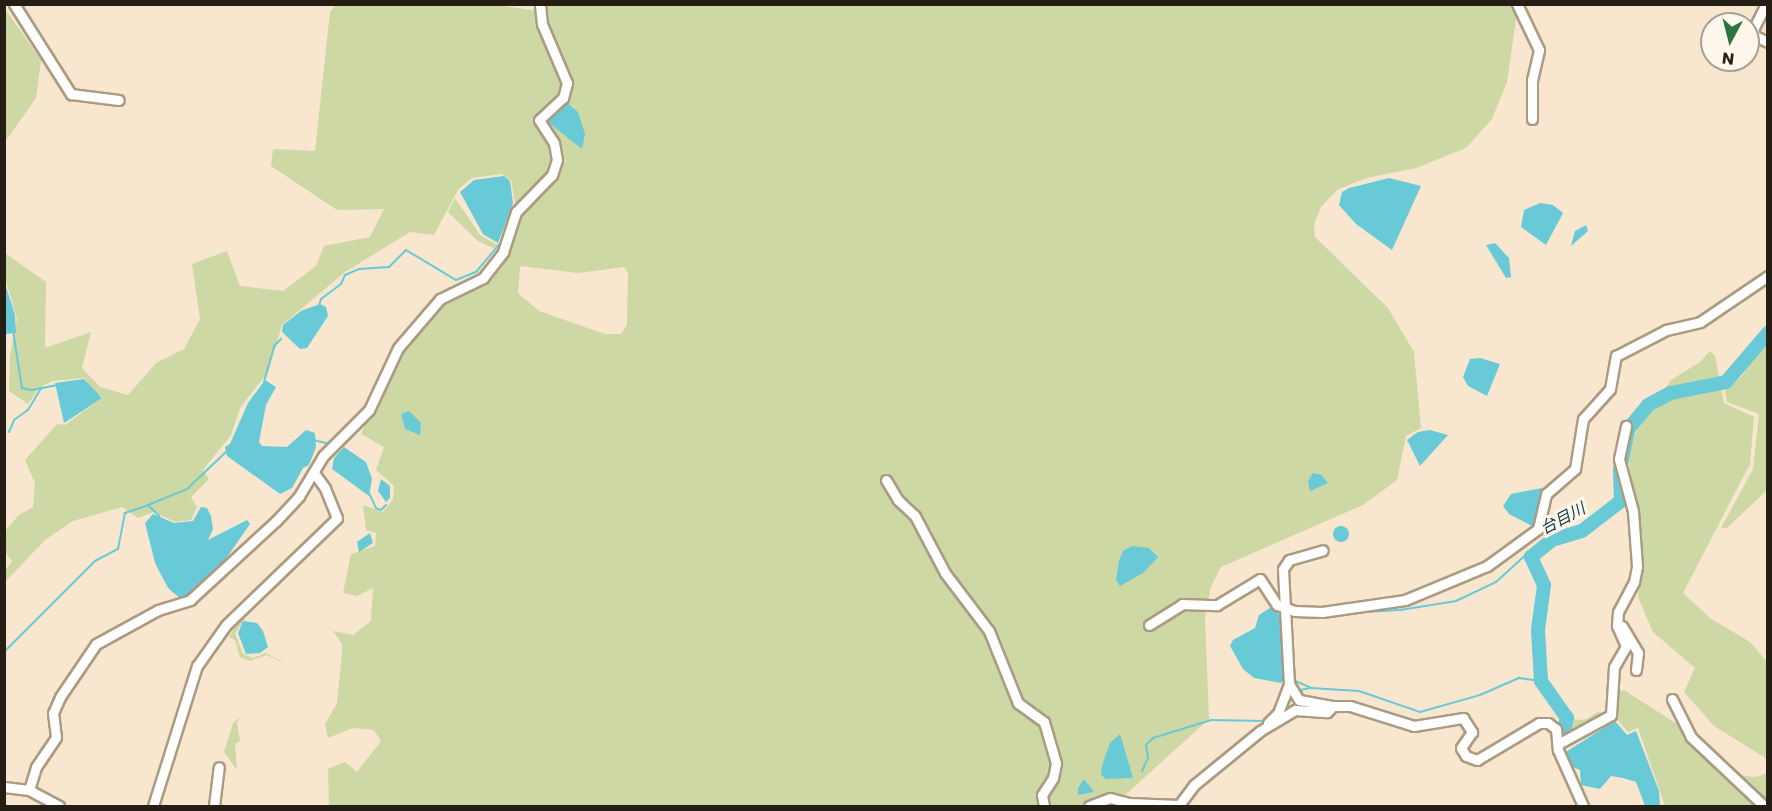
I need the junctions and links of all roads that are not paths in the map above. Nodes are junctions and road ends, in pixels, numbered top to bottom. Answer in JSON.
{"nodes":[{"id":1,"x":14,"y":4,"type":"edge"},
{"id":2,"x":540,"y":4,"type":"edge"},
{"id":3,"x":1517,"y":4,"type":"edge"},
{"id":4,"x":1766,"y":4,"type":"edge"},
{"id":5,"x":1767,"y":42,"type":"edge"},
{"id":6,"x":119,"y":100,"type":"dead end"},
{"id":7,"x":1532,"y":118,"type":"dead end"},
{"id":8,"x":1767,"y":276,"type":"edge"},
{"id":9,"x":1626,"y":426,"type":"dead end"},
{"id":10,"x":314,"y":473,"type":"junction"},
{"id":11,"x":886,"y":480,"type":"dead end"},
{"id":12,"x":1323,"y":550,"type":"dead end"},
{"id":13,"x":1622,"y":603,"type":"junction"},
{"id":14,"x":1283,"y":608,"type":"junction"},
{"id":15,"x":1149,"y":626,"type":"dead end"},
{"id":16,"x":1636,"y":670,"type":"dead end"},
{"id":17,"x":1291,"y":689,"type":"junction"},
{"id":18,"x":1672,"y":699,"type":"dead end"},
{"id":19,"x":1333,"y":706,"type":"junction"},
{"id":20,"x":1260,"y":731,"type":"junction"},
{"id":21,"x":1558,"y":744,"type":"junction"},
{"id":22,"x":219,"y":767,"type":"dead end"},
{"id":23,"x":4,"y":787,"type":"edge"},
{"id":24,"x":29,"y":790,"type":"junction"},
{"id":25,"x":59,"y":807,"type":"edge"},
{"id":26,"x":153,"y":807,"type":"edge"},
{"id":27,"x":214,"y":807,"type":"edge"},
{"id":28,"x":1044,"y":807,"type":"edge"},
{"id":29,"x":1089,"y":807,"type":"edge"},
{"id":30,"x":1583,"y":807,"type":"edge"},
{"id":31,"x":1764,"y":807,"type":"edge"}],
"edges":[{"from":1,"to":6,"type":"street"},
{"from":2,"to":10,"type":"street"},
{"from":3,"to":7,"type":"street"},
{"from":4,"to":5,"type":"street"},
{"from":8,"to":14,"type":"street"},
{"from":9,"to":13,"type":"street"},
{"from":10,"to":24,"type":"street"},
{"from":10,"to":26,"type":"street"},
{"from":11,"to":28,"type":"street"},
{"from":12,"to":14,"type":"street"},
{"from":13,"to":16,"type":"street"},
{"from":13,"to":21,"type":"street"},
{"from":14,"to":15,"type":"street"},
{"from":14,"to":17,"type":"street"},
{"from":17,"to":19,"type":"street"},
{"from":17,"to":20,"type":"street"},
{"from":18,"to":31,"type":"street"},
{"from":19,"to":20,"type":"street"},
{"from":19,"to":21,"type":"street"},
{"from":20,"to":29,"type":"street"},
{"from":21,"to":30,"type":"street"},
{"from":22,"to":27,"type":"street"},
{"from":23,"to":24,"type":"street"},
{"from":24,"to":25,"type":"street"}]}
